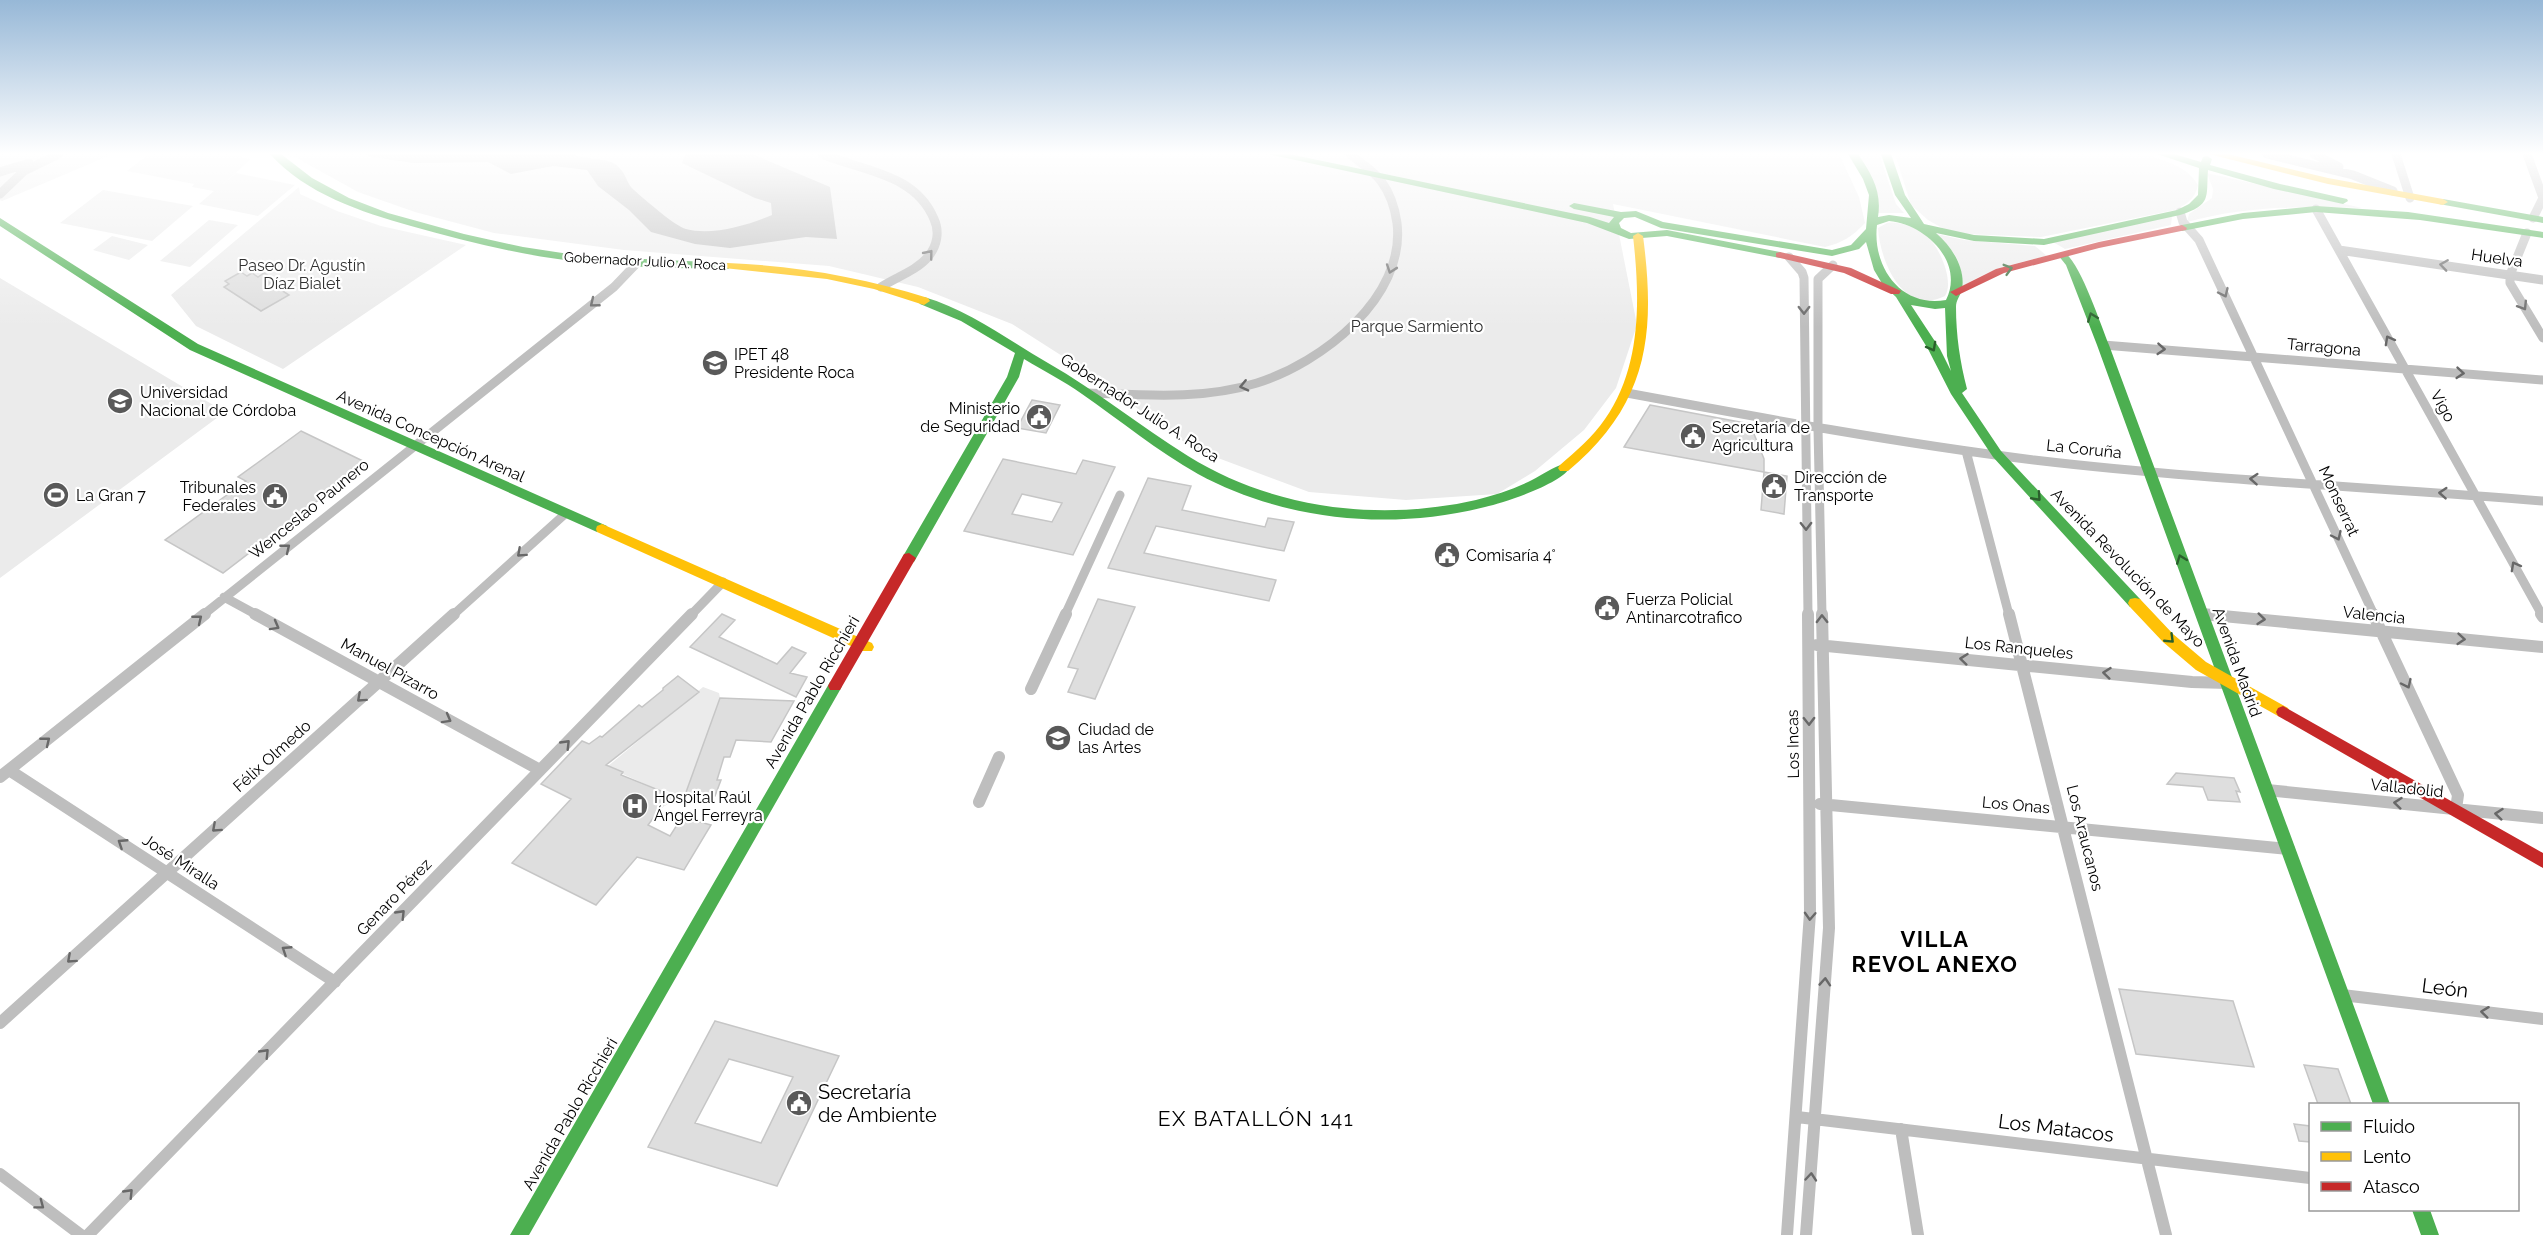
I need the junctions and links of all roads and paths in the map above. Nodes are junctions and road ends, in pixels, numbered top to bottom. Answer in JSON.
{"nodes":[{"id":1,"x":372,"y":212,"type":"edge"},
{"id":2,"x":931,"y":212,"type":"edge"},
{"id":3,"x":1393,"y":212,"type":"edge"},
{"id":4,"x":1551,"y":212,"type":"edge"},
{"id":5,"x":1575,"y":212,"type":"edge"},
{"id":6,"x":1873,"y":212,"type":"edge"},
{"id":7,"x":1912,"y":212,"type":"edge"},
{"id":8,"x":2180,"y":212,"type":"joint"},
{"id":9,"x":2289,"y":212,"type":"edge"},
{"id":10,"x":2317,"y":212,"type":"edge"},
{"id":11,"x":2350,"y":212,"type":"edge"},
{"id":12,"x":2394,"y":212,"type":"edge"},
{"id":13,"x":2493,"y":212,"type":"edge"},
{"id":14,"x":2419,"y":217,"type":"junction"},
{"id":15,"x":1646,"y":219,"type":"junction"},
{"id":16,"x":2538,"y":219,"type":"edge"},
{"id":17,"x":0,"y":221,"type":"edge"},
{"id":18,"x":1618,"y":222,"type":"junction"},
{"id":19,"x":1922,"y":226,"type":"junction"},
{"id":20,"x":1871,"y":227,"type":"junction"},
{"id":21,"x":2186,"y":227,"type":"junction"},
{"id":22,"x":0,"y":230,"type":"edge"},
{"id":23,"x":2527,"y":233,"type":"junction"},
{"id":24,"x":1642,"y":235,"type":"junction"},
{"id":25,"x":2543,"y":235,"type":"edge"},
{"id":26,"x":2044,"y":242,"type":"junction"},
{"id":27,"x":2339,"y":250,"type":"junction"},
{"id":28,"x":2063,"y":255,"type":"junction"},
{"id":29,"x":1789,"y":257,"type":"junction"},
{"id":30,"x":637,"y":263,"type":"junction"},
{"id":31,"x":1833,"y":265,"type":"junction"},
{"id":32,"x":2510,"y":275,"type":"junction"},
{"id":33,"x":2543,"y":280,"type":"edge"},
{"id":34,"x":881,"y":287,"type":"junction"},
{"id":35,"x":1898,"y":294,"type":"junction"},
{"id":36,"x":1953,"y":297,"type":"junction"},
{"id":37,"x":2543,"y":338,"type":"edge"},
{"id":38,"x":2103,"y":345,"type":"junction"},
{"id":39,"x":1021,"y":351,"type":"junction"},
{"id":40,"x":2253,"y":357,"type":"junction"},
{"id":41,"x":1037,"y":361,"type":"junction"},
{"id":42,"x":2405,"y":369,"type":"junction"},
{"id":43,"x":2543,"y":380,"type":"edge"},
{"id":44,"x":1089,"y":393,"type":"junction"},
{"id":45,"x":1627,"y":393,"type":"junction"},
{"id":46,"x":1966,"y":409,"type":"junction"},
{"id":47,"x":1804,"y":426,"type":"junction"},
{"id":48,"x":1818,"y":428,"type":"junction"},
{"id":49,"x":410,"y":449,"type":"junction"},
{"id":50,"x":1966,"y":451,"type":"junction"},
{"id":51,"x":1996,"y":454,"type":"junction"},
{"id":52,"x":2148,"y":471,"type":"junction"},
{"id":53,"x":2312,"y":484,"type":"junction"},
{"id":54,"x":1120,"y":495,"type":"dead end"},
{"id":55,"x":2475,"y":495,"type":"junction"},
{"id":56,"x":2543,"y":501,"type":"edge"},
{"id":57,"x":561,"y":517,"type":"junction"},
{"id":58,"x":720,"y":584,"type":"junction"},
{"id":59,"x":224,"y":597,"type":"junction"},
{"id":60,"x":2202,"y":614,"type":"junction"},
{"id":61,"x":2543,"y":617,"type":"edge"},
{"id":62,"x":2382,"y":631,"type":"junction"},
{"id":63,"x":1808,"y":645,"type":"junction"},
{"id":64,"x":1823,"y":645,"type":"junction"},
{"id":65,"x":2543,"y":647,"type":"edge"},
{"id":66,"x":861,"y":648,"type":"junction"},
{"id":67,"x":2022,"y":665,"type":"junction"},
{"id":68,"x":379,"y":682,"type":"junction"},
{"id":69,"x":2228,"y":683,"type":"junction"},
{"id":70,"x":1031,"y":689,"type":"dead end"},
{"id":71,"x":999,"y":757,"type":"dead end"},
{"id":72,"x":540,"y":770,"type":"junction"},
{"id":73,"x":4,"y":774,"type":"edge"},
{"id":74,"x":2267,"y":790,"type":"junction"},
{"id":75,"x":979,"y":802,"type":"dead end"},
{"id":76,"x":1811,"y":804,"type":"junction"},
{"id":77,"x":1827,"y":805,"type":"junction"},
{"id":78,"x":2456,"y":809,"type":"junction"},
{"id":79,"x":2543,"y":818,"type":"edge"},
{"id":80,"x":2063,"y":826,"type":"junction"},
{"id":81,"x":2289,"y":849,"type":"junction"},
{"id":82,"x":2543,"y":861,"type":"edge"},
{"id":83,"x":167,"y":873,"type":"junction"},
{"id":84,"x":335,"y":982,"type":"junction"},
{"id":85,"x":2342,"y":995,"type":"junction"},
{"id":86,"x":2543,"y":1019,"type":"edge"},
{"id":87,"x":0,"y":1023,"type":"edge"},
{"id":88,"x":2382,"y":1103,"type":"edge"},
{"id":89,"x":1797,"y":1117,"type":"junction"},
{"id":90,"x":1816,"y":1120,"type":"junction"},
{"id":91,"x":1901,"y":1129,"type":"junction"},
{"id":92,"x":2146,"y":1158,"type":"junction"},
{"id":93,"x":0,"y":1174,"type":"edge"},
{"id":94,"x":2309,"y":1178,"type":"edge"},
{"id":95,"x":2422,"y":1211,"type":"edge"},
{"id":96,"x":81,"y":1235,"type":"edge"},
{"id":97,"x":88,"y":1235,"type":"edge"},
{"id":98,"x":519,"y":1235,"type":"edge"},
{"id":99,"x":530,"y":1235,"type":"edge"},
{"id":100,"x":1787,"y":1235,"type":"edge"},
{"id":101,"x":1806,"y":1235,"type":"edge"},
{"id":102,"x":1918,"y":1235,"type":"edge"},
{"id":103,"x":2166,"y":1235,"type":"edge"},
{"id":104,"x":2430,"y":1235,"type":"edge"}],
"edges":[{"from":1,"to":30,"type":"main road","name":"Gobernador Julio A. Roca"},
{"from":34,"to":2,"type":"street","one_way":true},
{"from":3,"to":44,"type":"street","one_way":true},
{"from":4,"to":18,"type":"main road"},
{"from":5,"to":18,"type":"main road"},
{"from":6,"to":20,"type":"main road"},
{"from":7,"to":19,"type":"main road"},
{"from":8,"to":21,"type":"street","name":"Monserrat"},
{"from":8,"to":26,"type":"main road"},
{"from":9,"to":21,"type":"main road"},
{"from":10,"to":27,"type":"street","name":"Vigo"},
{"from":11,"to":14,"type":"main road"},
{"from":12,"to":14,"type":"main road"},
{"from":13,"to":16,"type":"main road"},
{"from":14,"to":23,"type":"main road"},
{"from":15,"to":18,"type":"main road"},
{"from":15,"to":20,"type":"main road"},
{"from":15,"to":24,"type":"main road","name":"Gobernador Julio A. Roca"},
{"from":17,"to":49,"type":"main road","name":"Avenida Concepción Arenal"},
{"from":18,"to":24,"type":"main road"},
{"from":19,"to":20,"type":"main road"},
{"from":19,"to":26,"type":"main road"},
{"from":19,"to":36,"type":"main road"},
{"from":20,"to":35,"type":"main road"},
{"from":21,"to":28,"type":"main road"},
{"from":21,"to":40,"type":"street","name":"Monserrat","one_way":true},
{"from":22,"to":49,"type":"main road","name":"Avenida Concepción Arenal"},
{"from":23,"to":25,"type":"main road"},
{"from":23,"to":32,"type":"street"},
{"from":24,"to":29,"type":"main road"},
{"from":24,"to":45,"type":"main road","name":"Gobernador Julio A. Roca"},
{"from":26,"to":28,"type":"main road","name":"Avenida Madrid"},
{"from":32,"to":27,"type":"street","name":"Huelva","one_way":true},
{"from":42,"to":27,"type":"street","name":"Vigo","one_way":true},
{"from":36,"to":28,"type":"main road","one_way":true},
{"from":38,"to":28,"type":"main road","name":"Avenida Madrid","one_way":true},
{"from":29,"to":31,"type":"main road"},
{"from":29,"to":47,"type":"street","name":"Los Incas","one_way":true},
{"from":30,"to":34,"type":"main road","name":"Gobernador Julio A. Roca"},
{"from":30,"to":49,"type":"street","name":"Wenceslao Paunero","one_way":true},
{"from":31,"to":35,"type":"main road"},
{"from":31,"to":48,"type":"street","name":"Los Incas"},
{"from":32,"to":33,"type":"street","name":"Huelva"},
{"from":32,"to":37,"type":"street","one_way":true},
{"from":34,"to":39,"type":"main road","name":"Gobernador Julio A. Roca"},
{"from":35,"to":36,"type":"main road"},
{"from":35,"to":46,"type":"main road","name":"Avenida Revolución de Mayo","one_way":true},
{"from":36,"to":46,"type":"main road","name":"Avenida Revolución de Mayo"},
{"from":38,"to":40,"type":"street","name":"Tarragona","one_way":true},
{"from":38,"to":52,"type":"main road","name":"Avenida Madrid"},
{"from":39,"to":41,"type":"main road","name":"Gobernador Julio A. Roca"},
{"from":39,"to":66,"type":"main road","name":"Avenida Pablo Ricchieri"},
{"from":40,"to":42,"type":"street","name":"Tarragona"},
{"from":40,"to":53,"type":"street","name":"Monserrat"},
{"from":41,"to":44,"type":"main road","name":"Gobernador Julio A. Roca"},
{"from":41,"to":66,"type":"main road","name":"Avenida Pablo Ricchieri"},
{"from":42,"to":43,"type":"street","name":"Tarragona","one_way":true},
{"from":42,"to":55,"type":"street","name":"Vigo"},
{"from":44,"to":45,"type":"main road","name":"Gobernador Julio A. Roca"},
{"from":45,"to":47,"type":"street","name":"La Coruña"},
{"from":46,"to":51,"type":"main road","name":"Avenida Revolución de Mayo"},
{"from":47,"to":48,"type":"street","name":"La Coruña"},
{"from":47,"to":63,"type":"street","name":"Los Incas","one_way":true},
{"from":48,"to":50,"type":"street","name":"La Coruña"},
{"from":64,"to":48,"type":"street","name":"Los Incas","one_way":true},
{"from":49,"to":57,"type":"main road","name":"Avenida Concepción Arenal"},
{"from":59,"to":49,"type":"street","name":"Wenceslao Paunero","one_way":true},
{"from":50,"to":51,"type":"street","name":"La Coruña"},
{"from":50,"to":67,"type":"street","name":"Los Araucanos"},
{"from":51,"to":52,"type":"street","name":"La Coruña"},
{"from":51,"to":69,"type":"main road","name":"Avenida Revolución de Mayo","one_way":true},
{"from":53,"to":52,"type":"street","name":"La Coruña","one_way":true},
{"from":60,"to":52,"type":"main road","name":"Avenida Madrid","one_way":true},
{"from":55,"to":53,"type":"street","name":"La Coruña","one_way":true},
{"from":53,"to":62,"type":"street","name":"Monserrat","one_way":true},
{"from":54,"to":70,"type":"street"},
{"from":55,"to":56,"type":"street","name":"La Coruña"},
{"from":61,"to":55,"type":"street","name":"Vigo","one_way":true},
{"from":57,"to":58,"type":"main road","name":"Avenida Concepción Arenal"},
{"from":57,"to":68,"type":"street","name":"Félix Olmedo","one_way":true},
{"from":58,"to":66,"type":"main road","name":"Avenida Concepción Arenal"},
{"from":72,"to":58,"type":"street","name":"Genaro Pérez","one_way":true},
{"from":59,"to":68,"type":"street","name":"Manuel Pizarro","one_way":true},
{"from":73,"to":59,"type":"street","name":"Wenceslao Paunero","one_way":true},
{"from":60,"to":62,"type":"street","name":"Valencia","one_way":true},
{"from":60,"to":69,"type":"main road","name":"Avenida Madrid"},
{"from":62,"to":65,"type":"street","name":"Valencia","one_way":true},
{"from":62,"to":78,"type":"street","name":"Monserrat","one_way":true},
{"from":63,"to":64,"type":"street","name":"Los Ranqueles"},
{"from":63,"to":76,"type":"street","name":"Los Incas","one_way":true},
{"from":67,"to":64,"type":"street","name":"Los Ranqueles","one_way":true},
{"from":64,"to":77,"type":"street","name":"Los Incas"},
{"from":66,"to":98,"type":"main road","name":"Avenida Pablo Ricchieri"},
{"from":66,"to":99,"type":"main road","name":"Avenida Pablo Ricchieri"},
{"from":69,"to":67,"type":"street","name":"Los Ranqueles","one_way":true},
{"from":67,"to":80,"type":"street","name":"Los Araucanos"},
{"from":68,"to":72,"type":"street","name":"Manuel Pizarro","one_way":true},
{"from":68,"to":83,"type":"street","name":"Félix Olmedo","one_way":true},
{"from":69,"to":74,"type":"main road","name":"Avenida Madrid"},
{"from":69,"to":78,"type":"main road","name":"Avenida Revolución de Mayo"},
{"from":71,"to":75,"type":"street"},
{"from":84,"to":72,"type":"street","name":"Genaro Pérez","one_way":true},
{"from":83,"to":73,"type":"street","name":"José Miralla","one_way":true},
{"from":78,"to":74,"type":"street","name":"Valladolid","one_way":true},
{"from":74,"to":81,"type":"main road","name":"Avenida Madrid"},
{"from":76,"to":77,"type":"street","name":"Los Onas"},
{"from":76,"to":89,"type":"street","name":"Los Incas","one_way":true},
{"from":77,"to":80,"type":"street","name":"Los Onas"},
{"from":90,"to":77,"type":"street","name":"Los Incas","one_way":true},
{"from":79,"to":78,"type":"street","name":"Valladolid","one_way":true},
{"from":78,"to":82,"type":"main road","name":"Avenida Revolución de Mayo"},
{"from":80,"to":81,"type":"street","name":"Los Onas"},
{"from":80,"to":92,"type":"street","name":"Los Araucanos"},
{"from":81,"to":85,"type":"main road","name":"Avenida Madrid"},
{"from":84,"to":83,"type":"street","name":"José Miralla","one_way":true},
{"from":83,"to":87,"type":"street","name":"Félix Olmedo","one_way":true},
{"from":97,"to":84,"type":"street","name":"Genaro Pérez","one_way":true},
{"from":86,"to":85,"type":"street","name":"León","one_way":true},
{"from":85,"to":88,"type":"main road","name":"Avenida Madrid"},
{"from":89,"to":90,"type":"street","name":"Los Matacos"},
{"from":89,"to":100,"type":"street","name":"Los Incas"},
{"from":90,"to":91,"type":"street","name":"Los Matacos"},
{"from":101,"to":90,"type":"street","name":"Los Incas","one_way":true},
{"from":91,"to":92,"type":"street","name":"Los Matacos"},
{"from":91,"to":102,"type":"street"},
{"from":92,"to":94,"type":"street","name":"Los Matacos"},
{"from":92,"to":103,"type":"street","name":"Los Araucanos"},
{"from":93,"to":96,"type":"street","one_way":true},
{"from":95,"to":104,"type":"main road"}]}
